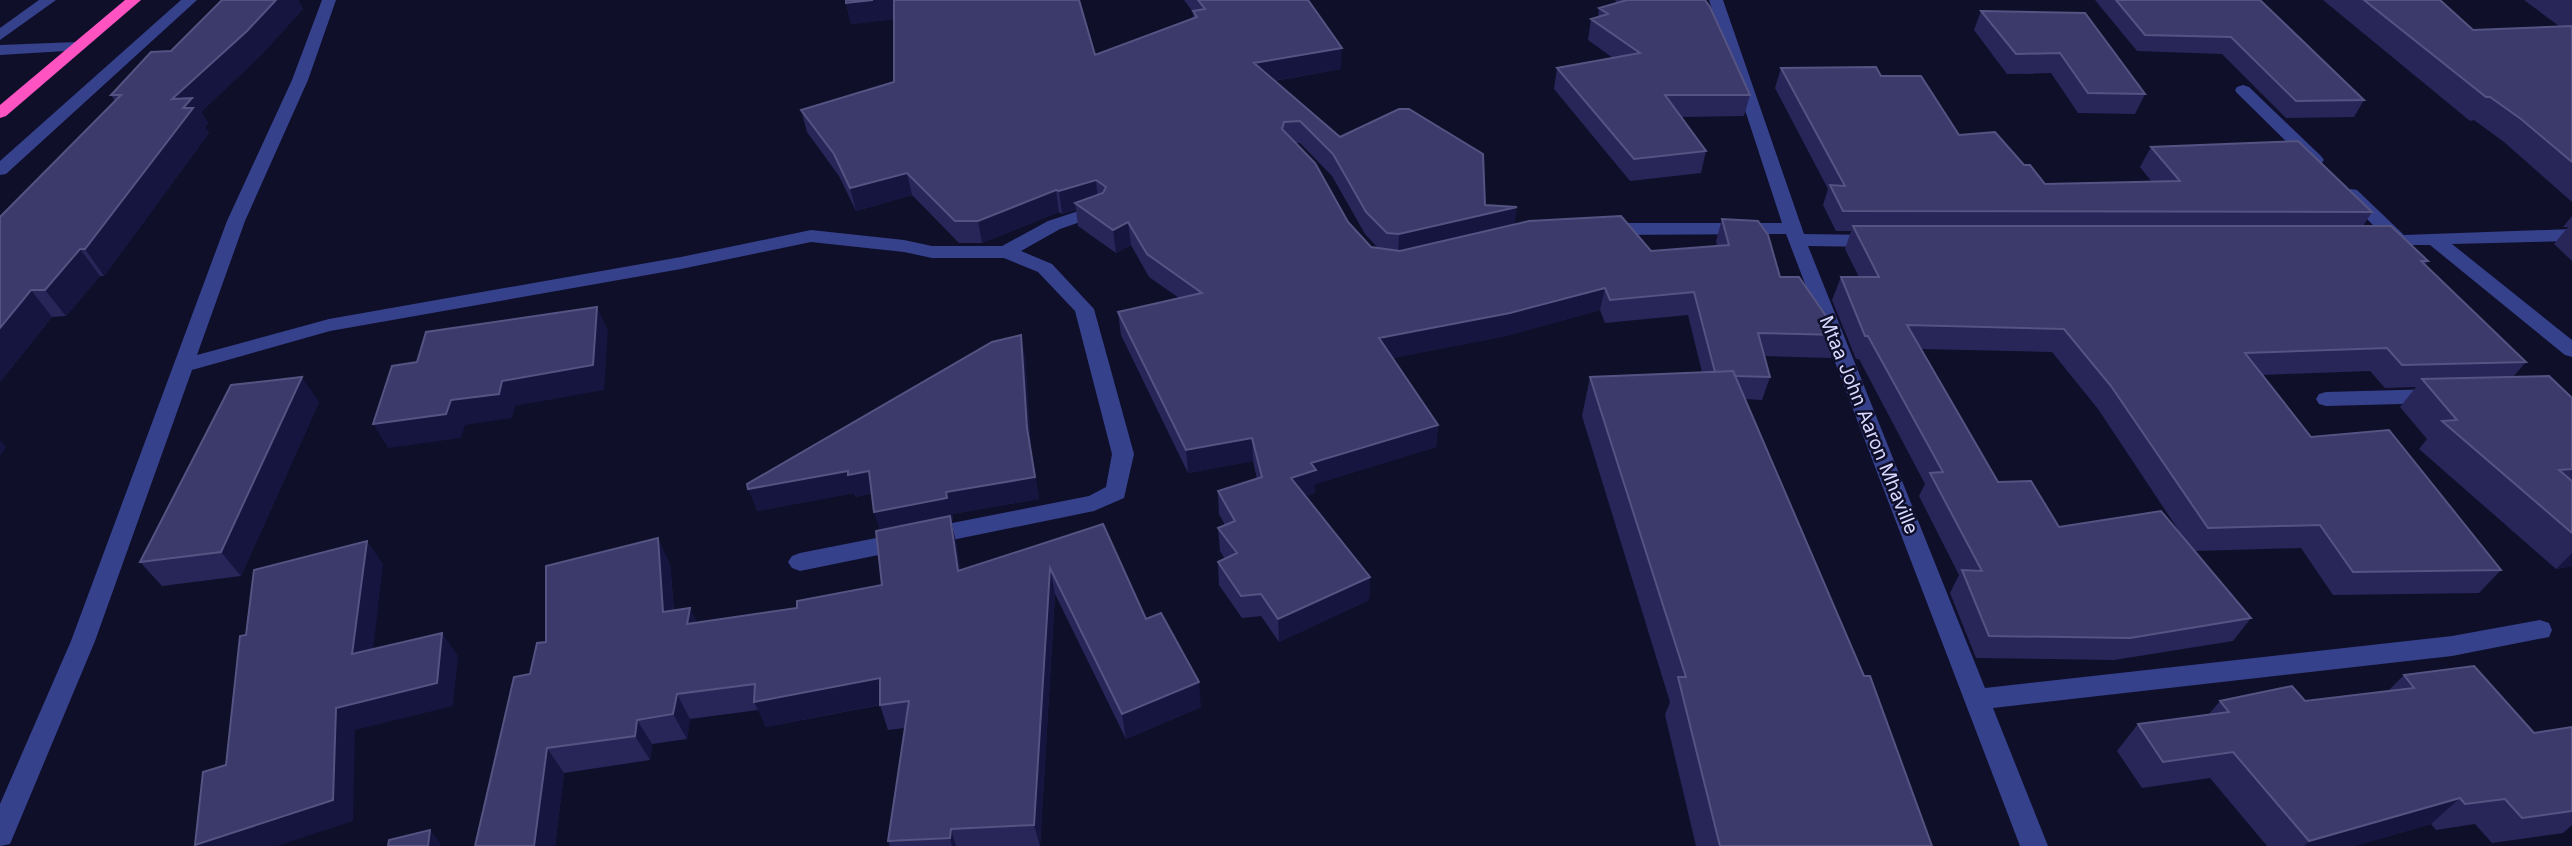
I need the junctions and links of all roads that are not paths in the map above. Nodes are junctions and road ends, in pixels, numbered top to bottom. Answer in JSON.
{"nodes":[{"id":1,"x":49,"y":0,"type":"edge"},
{"id":2,"x":134,"y":0,"type":"edge"},
{"id":3,"x":190,"y":0,"type":"edge"},
{"id":4,"x":329,"y":0,"type":"edge"},
{"id":5,"x":1716,"y":0,"type":"edge"},
{"id":6,"x":0,"y":35,"type":"edge"},
{"id":7,"x":77,"y":47,"type":"junction"},
{"id":8,"x":0,"y":50,"type":"edge"},
{"id":9,"x":2243,"y":90,"type":"dead end"},
{"id":10,"x":0,"y":113,"type":"edge"},
{"id":11,"x":0,"y":170,"type":"edge"},
{"id":12,"x":1097,"y":210,"type":"edge"},
{"id":13,"x":1583,"y":230,"type":"edge"},
{"id":14,"x":1795,"y":234,"type":"junction"},
{"id":15,"x":2572,"y":235,"type":"edge"},
{"id":16,"x":2435,"y":240,"type":"junction"},
{"id":17,"x":1893,"y":241,"type":"edge"},
{"id":18,"x":2358,"y":241,"type":"edge"},
{"id":19,"x":2400,"y":241,"type":"junction"},
{"id":20,"x":1006,"y":251,"type":"junction"},
{"id":21,"x":2572,"y":350,"type":"edge"},
{"id":22,"x":182,"y":366,"type":"junction"},
{"id":23,"x":2463,"y":396,"type":"edge"},
{"id":24,"x":2326,"y":399,"type":"dead end"},
{"id":25,"x":800,"y":562,"type":"dead end"},
{"id":26,"x":2540,"y":630,"type":"dead end"},
{"id":27,"x":1978,"y":699,"type":"junction"},
{"id":28,"x":0,"y":835,"type":"edge"},
{"id":29,"x":2034,"y":846,"type":"edge"}],
"edges":[{"from":1,"to":6,"type":"street"},
{"from":2,"to":7,"type":"highway"},
{"from":3,"to":11,"type":"street"},
{"from":4,"to":22,"type":"street"},
{"from":5,"to":14,"type":"street","name":"Mtaa John Aaron Mhaville"},
{"from":7,"to":8,"type":"street"},
{"from":7,"to":10,"type":"highway"},
{"from":9,"to":19,"type":"street"},
{"from":12,"to":20,"type":"street"},
{"from":13,"to":14,"type":"street"},
{"from":14,"to":17,"type":"street"},
{"from":14,"to":27,"type":"street","name":"Mtaa John Aaron Mhaville"},
{"from":15,"to":16,"type":"street"},
{"from":16,"to":19,"type":"street"},
{"from":16,"to":21,"type":"street"},
{"from":18,"to":19,"type":"street"},
{"from":20,"to":22,"type":"street"},
{"from":20,"to":25,"type":"street"},
{"from":22,"to":28,"type":"street"},
{"from":23,"to":24,"type":"street"},
{"from":26,"to":27,"type":"street"},
{"from":27,"to":29,"type":"street","name":"Mtaa John Aaron Mhaville"}]}
